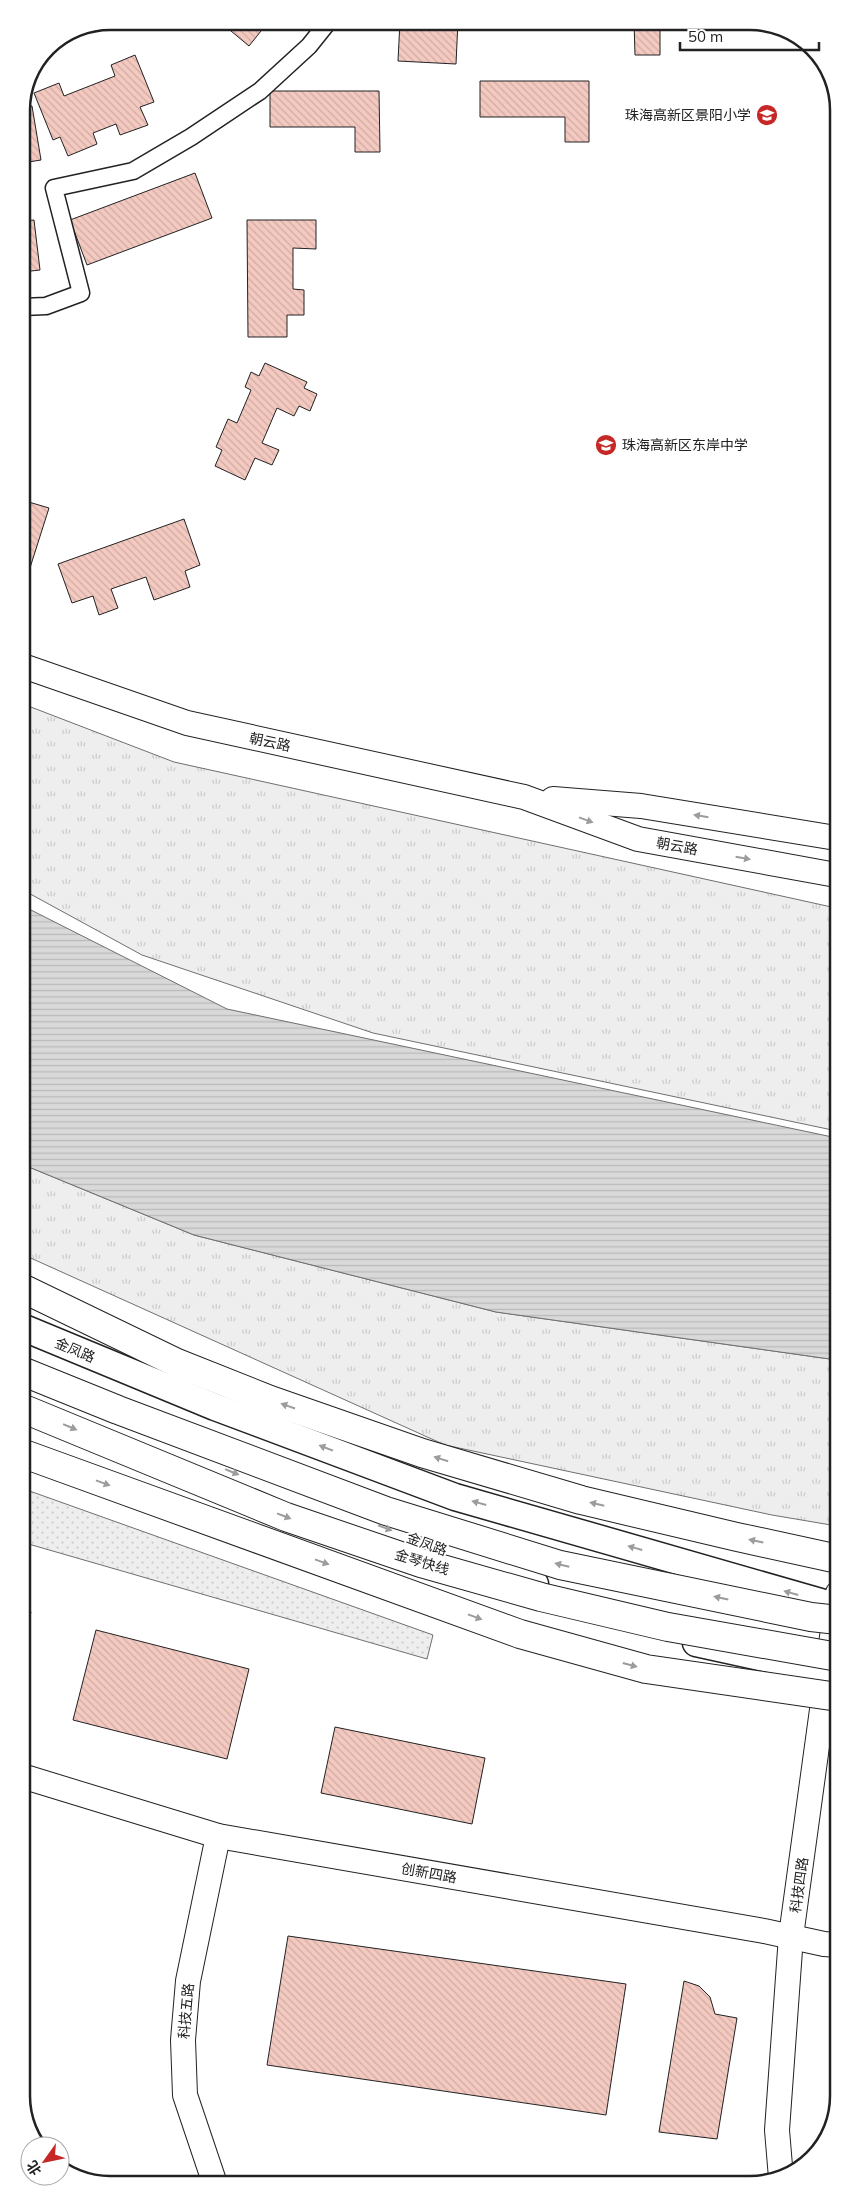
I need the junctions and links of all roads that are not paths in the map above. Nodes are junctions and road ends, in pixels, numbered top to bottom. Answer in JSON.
{"nodes":[{"id":1,"x":321,"y":30,"type":"edge"},
{"id":2,"x":30,"y":307,"type":"edge"},
{"id":3,"x":30,"y":668,"type":"edge"},
{"id":4,"x":524,"y":797,"type":"junction"},
{"id":5,"x":830,"y":837,"type":"edge"},
{"id":6,"x":830,"y":874,"type":"edge"},
{"id":7,"x":30,"y":1291,"type":"edge"},
{"id":8,"x":30,"y":1330,"type":"edge"},
{"id":9,"x":30,"y":1374,"type":"edge"},
{"id":10,"x":30,"y":1391,"type":"edge"},
{"id":11,"x":30,"y":1411,"type":"edge"},
{"id":12,"x":30,"y":1456,"type":"edge"},
{"id":13,"x":830,"y":1557,"type":"edge"},
{"id":14,"x":830,"y":1605,"type":"edge"},
{"id":15,"x":830,"y":1610,"type":"edge"},
{"id":16,"x":830,"y":1667,"type":"edge"},
{"id":17,"x":830,"y":1667,"type":"edge"},
{"id":18,"x":830,"y":1693,"type":"edge"},
{"id":19,"x":830,"y":1696,"type":"edge"},
{"id":20,"x":30,"y":1779,"type":"edge"},
{"id":21,"x":218,"y":1836,"type":"junction"},
{"id":22,"x":791,"y":1936,"type":"junction"},
{"id":23,"x":830,"y":1944,"type":"edge"},
{"id":24,"x":780,"y":2170,"type":"edge"},
{"id":25,"x":212,"y":2176,"type":"edge"}],
"edges":[{"from":1,"to":2,"type":"street"},
{"from":3,"to":4,"type":"street","name":"朝云路"},
{"from":5,"to":4,"type":"street","name":"朝云路","one_way":true},
{"from":4,"to":6,"type":"street","name":"朝云路","one_way":true},
{"from":13,"to":7,"type":"highway","one_way":true},
{"from":14,"to":8,"type":"main road","name":"金凤路","one_way":true},
{"from":15,"to":9,"type":"highway","one_way":true,"bridge":true},
{"from":10,"to":16,"type":"main road","name":"金凤路","one_way":true},
{"from":11,"to":17,"type":"highway","name":"金琴快线","one_way":true,"bridge":true},
{"from":12,"to":19,"type":"highway","one_way":true,"bridge":true},
{"from":18,"to":22,"type":"street","name":"科技四路"},
{"from":20,"to":21,"type":"street","name":"创新四路"},
{"from":21,"to":22,"type":"street","name":"创新四路"},
{"from":21,"to":25,"type":"street","name":"科技五路"},
{"from":22,"to":23,"type":"street","name":"创新四路"},
{"from":22,"to":24,"type":"street","name":"科技四路"}]}
